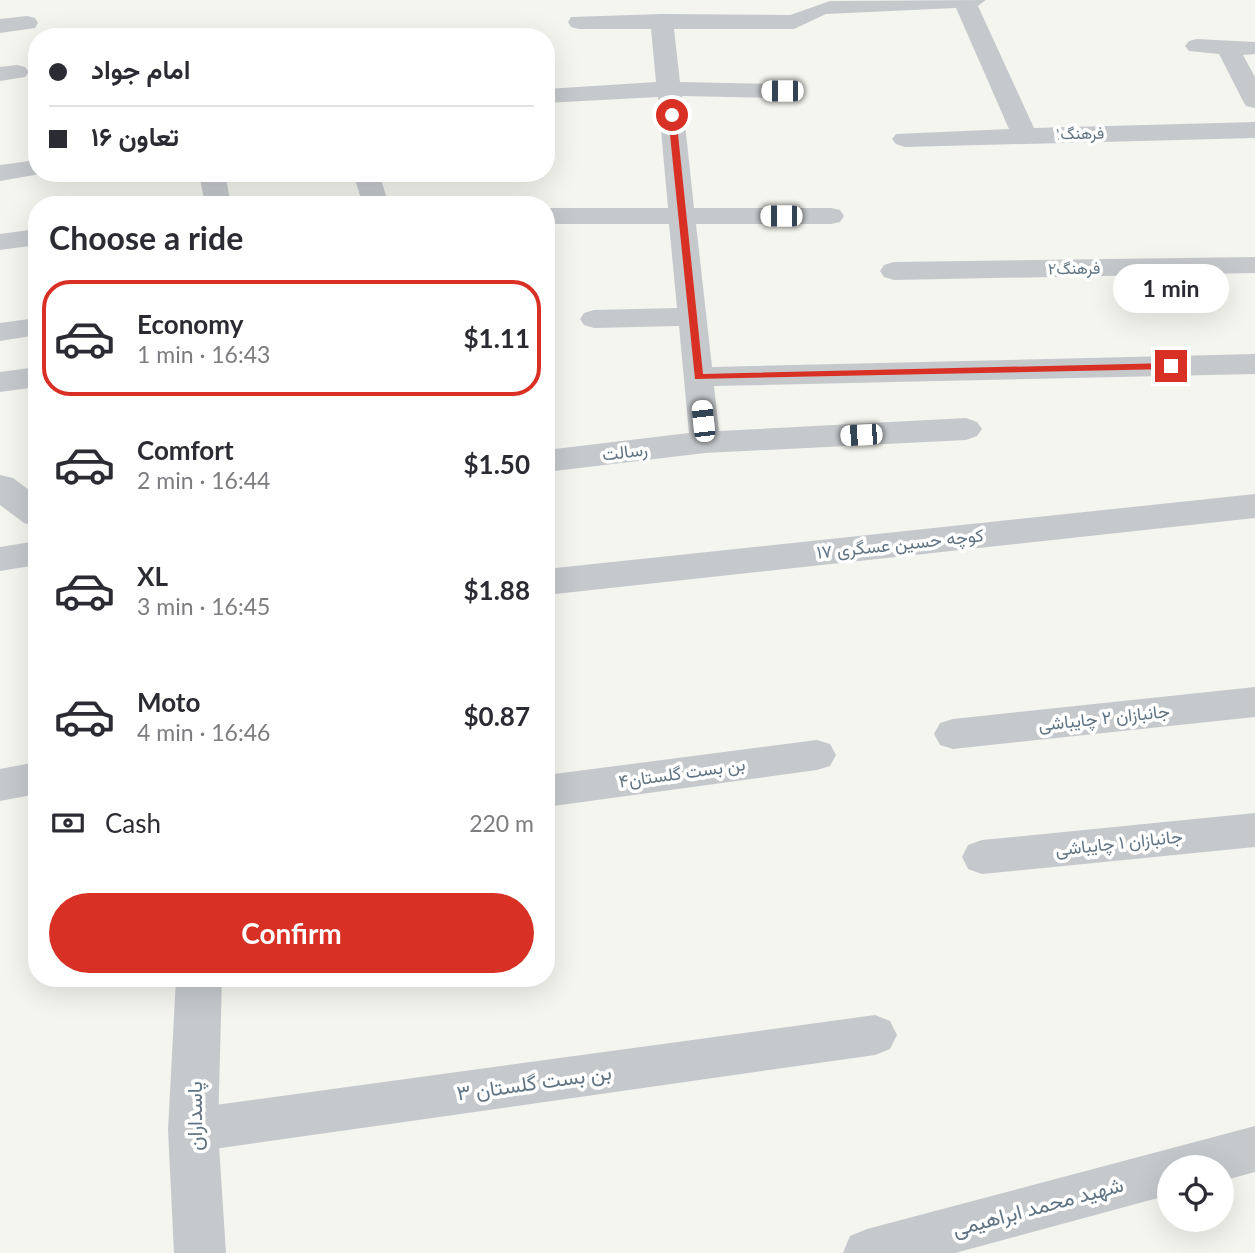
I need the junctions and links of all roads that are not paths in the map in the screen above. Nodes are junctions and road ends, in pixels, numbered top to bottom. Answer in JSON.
{"nodes":[{"id":1,"x":964,"y":0,"type":"edge"},
{"id":2,"x":975,"y":0,"type":"edge"},
{"id":3,"x":662,"y":21,"type":"junction"},
{"id":4,"x":579,"y":22,"type":"dead end"},
{"id":5,"x":27,"y":23,"type":"dead end"},
{"id":6,"x":0,"y":26,"type":"edge"},
{"id":7,"x":1197,"y":46,"type":"dead end"},
{"id":8,"x":1228,"y":48,"type":"junction"},
{"id":9,"x":1255,"y":48,"type":"edge"},
{"id":10,"x":669,"y":89,"type":"junction"},
{"id":11,"x":782,"y":91,"type":"dead end"},
{"id":12,"x":555,"y":95,"type":"edge"},
{"id":13,"x":1255,"y":101,"type":"edge"},
{"id":14,"x":1255,"y":130,"type":"edge"},
{"id":15,"x":1024,"y":134,"type":"junction"},
{"id":16,"x":905,"y":139,"type":"dead end"},
{"id":17,"x":28,"y":169,"type":"edge"},
{"id":18,"x":0,"y":173,"type":"edge"},
{"id":19,"x":555,"y":216,"type":"edge"},
{"id":20,"x":831,"y":216,"type":"dead end"},
{"id":21,"x":682,"y":217,"type":"junction"},
{"id":22,"x":28,"y":238,"type":"edge"},
{"id":23,"x":0,"y":242,"type":"edge"},
{"id":24,"x":1255,"y":265,"type":"edge"},
{"id":25,"x":894,"y":271,"type":"dead end"},
{"id":26,"x":692,"y":317,"type":"junction"},
{"id":27,"x":594,"y":319,"type":"dead end"},
{"id":28,"x":28,"y":328,"type":"edge"},
{"id":29,"x":0,"y":332,"type":"edge"},
{"id":30,"x":1255,"y":364,"type":"edge"},
{"id":31,"x":698,"y":377,"type":"junction"},
{"id":32,"x":28,"y":378,"type":"edge"},
{"id":33,"x":0,"y":382,"type":"edge"},
{"id":34,"x":966,"y":429,"type":"dead end"},
{"id":35,"x":705,"y":442,"type":"junction"},
{"id":36,"x":555,"y":460,"type":"edge"},
{"id":37,"x":0,"y":486,"type":"edge"},
{"id":38,"x":1255,"y":506,"type":"edge"},
{"id":39,"x":28,"y":507,"type":"edge"},
{"id":40,"x":28,"y":554,"type":"edge"},
{"id":41,"x":0,"y":559,"type":"edge"},
{"id":42,"x":555,"y":581,"type":"edge"},
{"id":43,"x":1255,"y":702,"type":"edge"},
{"id":44,"x":953,"y":734,"type":"dead end"},
{"id":45,"x":817,"y":755,"type":"dead end"},
{"id":46,"x":28,"y":780,"type":"edge"},
{"id":47,"x":0,"y":785,"type":"edge"},
{"id":48,"x":555,"y":790,"type":"edge"},
{"id":49,"x":1255,"y":830,"type":"edge"},
{"id":50,"x":982,"y":857,"type":"dead end"},
{"id":51,"x":199,"y":987,"type":"edge"},
{"id":52,"x":875,"y":1035,"type":"dead end"},
{"id":53,"x":193,"y":1130,"type":"junction"},
{"id":54,"x":1255,"y":1149,"type":"edge"},
{"id":55,"x":1232,"y":1155,"type":"edge"},
{"id":56,"x":1157,"y":1175,"type":"edge"},
{"id":57,"x":200,"y":1253,"type":"edge"},
{"id":58,"x":867,"y":1253,"type":"edge"}],
"edges":[{"from":1,"to":2,"type":"street"},
{"from":1,"to":3,"type":"street"},
{"from":1,"to":15,"type":"street"},
{"from":3,"to":4,"type":"street"},
{"from":3,"to":10,"type":"street"},
{"from":5,"to":6,"type":"street"},
{"from":7,"to":8,"type":"street"},
{"from":8,"to":9,"type":"street"},
{"from":8,"to":13,"type":"street"},
{"from":10,"to":11,"type":"street"},
{"from":10,"to":12,"type":"street"},
{"from":10,"to":21,"type":"street"},
{"from":14,"to":15,"type":"street","name":"فرهنگ۱"},
{"from":15,"to":16,"type":"street","name":"فرهنگ۱"},
{"from":17,"to":18,"type":"street"},
{"from":19,"to":21,"type":"street"},
{"from":20,"to":21,"type":"street"},
{"from":21,"to":26,"type":"street"},
{"from":22,"to":23,"type":"street"},
{"from":24,"to":25,"type":"street","name":"فرهنگ۲"},
{"from":26,"to":27,"type":"street"},
{"from":26,"to":31,"type":"street"},
{"from":28,"to":29,"type":"street"},
{"from":30,"to":31,"type":"street"},
{"from":31,"to":35,"type":"street"},
{"from":32,"to":33,"type":"street"},
{"from":34,"to":35,"type":"street","name":"رسالت"},
{"from":35,"to":36,"type":"street","name":"رسالت"},
{"from":37,"to":39,"type":"street"},
{"from":38,"to":42,"type":"street","name":"کوچه حسین عسگری ۱۷"},
{"from":40,"to":41,"type":"street"},
{"from":43,"to":44,"type":"street","name":"جانبازان ۲ چایباشی"},
{"from":45,"to":48,"type":"street","name":"بن بست گلستان۴"},
{"from":46,"to":47,"type":"street"},
{"from":49,"to":50,"type":"street","name":"جانبازان ۱ چایباشی"},
{"from":51,"to":53,"type":"street","name":"پاسداران"},
{"from":52,"to":53,"type":"street","name":"بن بست گلستان ۳"},
{"from":53,"to":57,"type":"street","name":"پاسداران"},
{"from":54,"to":55,"type":"street"},
{"from":56,"to":58,"type":"street","name":"شهید محمد ابراهیمی"}]}
